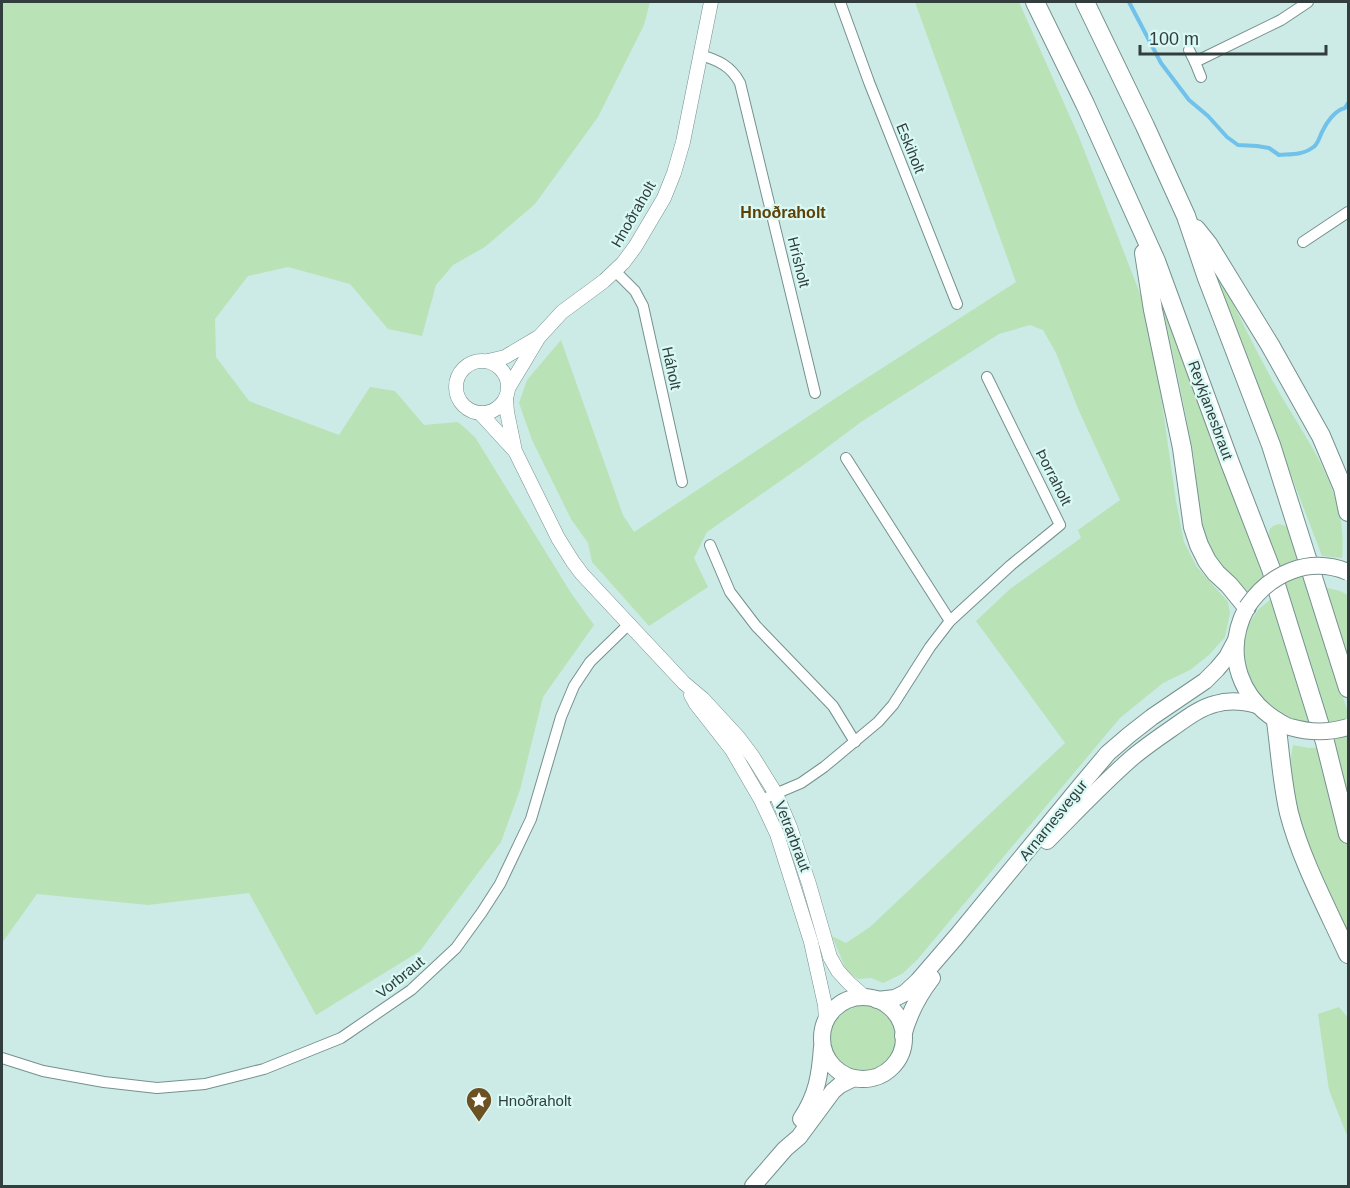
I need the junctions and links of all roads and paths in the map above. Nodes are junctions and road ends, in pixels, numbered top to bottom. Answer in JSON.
{"nodes":[{"id":1,"x":711,"y":2,"type":"edge"},
{"id":2,"x":840,"y":2,"type":"edge"},
{"id":3,"x":1035,"y":2,"type":"edge"},
{"id":4,"x":1084,"y":2,"type":"edge"},
{"id":5,"x":1308,"y":2,"type":"edge"},
{"id":6,"x":1189,"y":50,"type":"dead end"},
{"id":7,"x":700,"y":55,"type":"junction"},
{"id":8,"x":1195,"y":63,"type":"junction"},
{"id":9,"x":1201,"y":77,"type":"dead end"},
{"id":10,"x":1348,"y":212,"type":"edge"},
{"id":11,"x":1186,"y":216,"type":"junction"},
{"id":12,"x":1140,"y":227,"type":"junction"},
{"id":13,"x":1303,"y":242,"type":"dead end"},
{"id":14,"x":615,"y":271,"type":"junction"},
{"id":15,"x":957,"y":304,"type":"dead end"},
{"id":16,"x":539,"y":337,"type":"junction"},
{"id":17,"x":488,"y":361,"type":"junction"},
{"id":18,"x":987,"y":377,"type":"dead end"},
{"id":19,"x":507,"y":393,"type":"junction"},
{"id":20,"x":815,"y":393,"type":"dead end"},
{"id":21,"x":480,"y":413,"type":"junction"},
{"id":22,"x":515,"y":451,"type":"junction"},
{"id":23,"x":846,"y":458,"type":"dead end"},
{"id":24,"x":681,"y":482,"type":"dead end"},
{"id":25,"x":1348,"y":512,"type":"edge"},
{"id":26,"x":710,"y":544,"type":"dead end"},
{"id":27,"x":1348,"y":572,"type":"edge"},
{"id":28,"x":1247,"y":607,"type":"junction"},
{"id":29,"x":950,"y":621,"type":"junction"},
{"id":30,"x":629,"y":624,"type":"junction"},
{"id":31,"x":1235,"y":642,"type":"junction"},
{"id":32,"x":684,"y":683,"type":"junction"},
{"id":33,"x":1348,"y":688,"type":"edge"},
{"id":34,"x":1257,"y":705,"type":"junction"},
{"id":35,"x":1283,"y":724,"type":"junction"},
{"id":36,"x":1348,"y":726,"type":"edge"},
{"id":37,"x":855,"y":742,"type":"junction"},
{"id":38,"x":776,"y":794,"type":"junction"},
{"id":39,"x":761,"y":800,"type":"junction"},
{"id":40,"x":1348,"y":834,"type":"edge"},
{"id":41,"x":1348,"y":954,"type":"edge"},
{"id":42,"x":871,"y":999,"type":"junction"},
{"id":43,"x":825,"y":1021,"type":"junction"},
{"id":44,"x":903,"y":1036,"type":"junction"},
{"id":45,"x":822,"y":1045,"type":"junction"},
{"id":46,"x":2,"y":1058,"type":"edge"},
{"id":47,"x":854,"y":1078,"type":"junction"},
{"id":48,"x":785,"y":1149,"type":"junction"},
{"id":49,"x":753,"y":1186,"type":"edge"}],
"edges":[{"from":1,"to":7,"type":"street","name":"Hnoðraholt"},
{"from":2,"to":15,"type":"street","name":"Eskiholt"},
{"from":3,"to":12,"type":"highway","name":"Reykjanesbraut"},
{"from":4,"to":11,"type":"highway"},
{"from":5,"to":8,"type":"street"},
{"from":6,"to":8,"type":"street"},
{"from":7,"to":14,"type":"street","name":"Hnoðraholt"},
{"from":7,"to":20,"type":"street","name":"Hrísholt"},
{"from":8,"to":9,"type":"street"},
{"from":10,"to":13,"type":"street"},
{"from":11,"to":25,"type":"highway"},
{"from":11,"to":33,"type":"highway"},
{"from":12,"to":28,"type":"highway"},
{"from":12,"to":40,"type":"highway","name":"Reykjanesbraut"},
{"from":14,"to":16,"type":"street","name":"Hnoðraholt"},
{"from":14,"to":24,"type":"street","name":"Háholt"},
{"from":16,"to":17,"type":"street","name":"Hnoðraholt"},
{"from":16,"to":19,"type":"street","name":"Hnoðraholt"},
{"from":17,"to":19,"type":"street","name":"Vetrarbraut"},
{"from":17,"to":21,"type":"street","name":"Vetrarbraut"},
{"from":18,"to":29,"type":"street","name":"Þorraholt"},
{"from":19,"to":21,"type":"street"},
{"from":19,"to":22,"type":"street","name":"Vetrarbraut"},
{"from":21,"to":22,"type":"street","name":"Vetrarbraut"},
{"from":22,"to":30,"type":"street","name":"Vetrarbraut"},
{"from":23,"to":29,"type":"street"},
{"from":26,"to":37,"type":"street"},
{"from":27,"to":28,"type":"main road","name":"Arnarnesvegur","bridge":true},
{"from":28,"to":31,"type":"main road","name":"Arnarnesvegur"},
{"from":29,"to":37,"type":"street","name":"Þorraholt"},
{"from":30,"to":32,"type":"street","name":"Vetrarbraut"},
{"from":30,"to":46,"type":"street","name":"Vorbraut"},
{"from":31,"to":34,"type":"main road","name":"Arnarnesvegur"},
{"from":31,"to":42,"type":"main road","name":"Arnarnesvegur"},
{"from":32,"to":38,"type":"street","name":"Vetrarbraut"},
{"from":32,"to":39,"type":"street","name":"Vetrarbraut"},
{"from":34,"to":35,"type":"main road","name":"Arnarnesvegur"},
{"from":34,"to":44,"type":"main road","name":"Arnarnesvegur"},
{"from":35,"to":36,"type":"main road","bridge":true},
{"from":35,"to":41,"type":"highway"},
{"from":37,"to":38,"type":"street","name":"Þorraholt"},
{"from":38,"to":39,"type":"street","name":"Þorraholt"},
{"from":38,"to":42,"type":"street","name":"Vetrarbraut"},
{"from":39,"to":43,"type":"street","name":"Vetrarbraut"},
{"from":42,"to":43,"type":"main road"},
{"from":42,"to":44,"type":"main road"},
{"from":43,"to":45,"type":"main road"},
{"from":44,"to":47,"type":"main road"},
{"from":45,"to":47,"type":"main road"},
{"from":45,"to":48,"type":"main road"},
{"from":47,"to":48,"type":"main road"},
{"from":48,"to":49,"type":"main road"}]}
